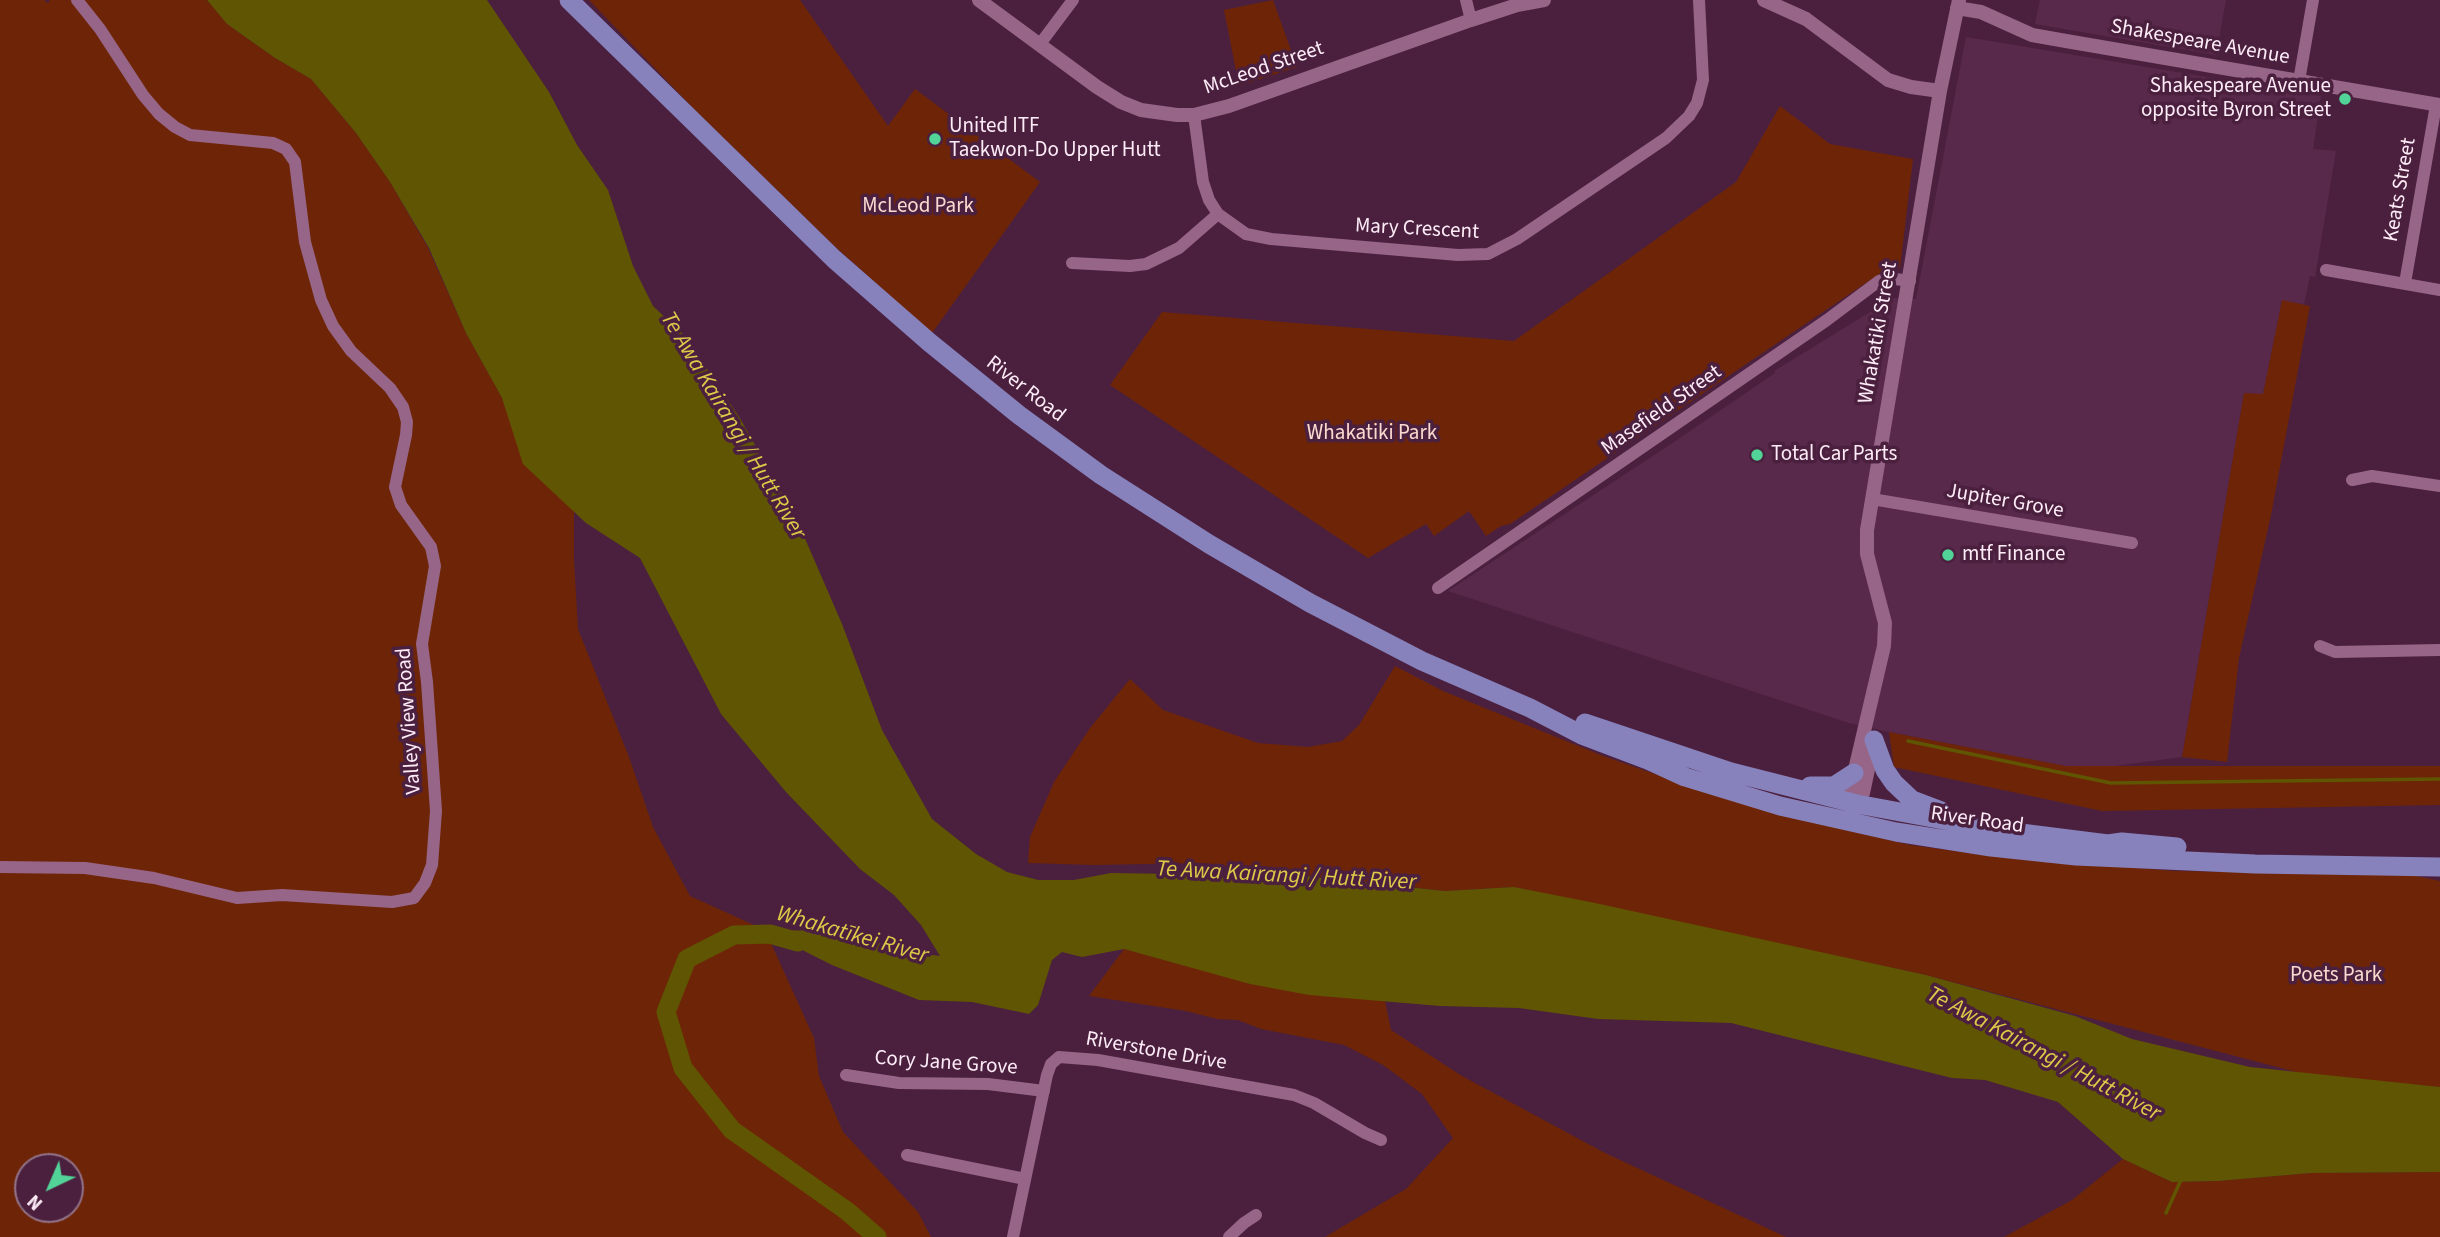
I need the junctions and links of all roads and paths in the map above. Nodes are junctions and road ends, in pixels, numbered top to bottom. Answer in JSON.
{"nodes":[{"id":1,"x":77,"y":0,"type":"edge"},
{"id":2,"x":569,"y":0,"type":"edge"},
{"id":3,"x":979,"y":0,"type":"edge"},
{"id":4,"x":1073,"y":0,"type":"edge"},
{"id":5,"x":1466,"y":0,"type":"edge"},
{"id":6,"x":1544,"y":0,"type":"edge"},
{"id":7,"x":1699,"y":0,"type":"edge"},
{"id":8,"x":2313,"y":0,"type":"edge"},
{"id":9,"x":1773,"y":2,"type":"edge"},
{"id":10,"x":1958,"y":4,"type":"edge"},
{"id":11,"x":1471,"y":20,"type":"junction"},
{"id":12,"x":1040,"y":44,"type":"junction"},
{"id":13,"x":2299,"y":81,"type":"junction"},
{"id":14,"x":1940,"y":91,"type":"junction"},
{"id":15,"x":2438,"y":105,"type":"edge"},
{"id":16,"x":1194,"y":114,"type":"junction"},
{"id":17,"x":1218,"y":214,"type":"junction"},
{"id":18,"x":1072,"y":263,"type":"dead end"},
{"id":19,"x":2326,"y":271,"type":"dead end"},
{"id":20,"x":1910,"y":281,"type":"junction"},
{"id":21,"x":2405,"y":283,"type":"junction"},
{"id":22,"x":2440,"y":290,"type":"edge"},
{"id":23,"x":2352,"y":480,"type":"dead end"},
{"id":24,"x":2440,"y":486,"type":"edge"},
{"id":25,"x":1872,"y":499,"type":"junction"},
{"id":26,"x":2132,"y":543,"type":"dead end"},
{"id":27,"x":1438,"y":587,"type":"dead end"},
{"id":28,"x":2320,"y":646,"type":"dead end"},
{"id":29,"x":2440,"y":650,"type":"edge"},
{"id":30,"x":1880,"y":673,"type":"junction"},
{"id":31,"x":1530,"y":708,"type":"junction"},
{"id":32,"x":1874,"y":740,"type":"junction"},
{"id":33,"x":1648,"y":760,"type":"junction"},
{"id":34,"x":1696,"y":760,"type":"junction"},
{"id":35,"x":1854,"y":773,"type":"junction"},
{"id":36,"x":1857,"y":804,"type":"junction"},
{"id":37,"x":2122,"y":842,"type":"junction"},
{"id":38,"x":2107,"y":856,"type":"junction"},
{"id":39,"x":2440,"y":856,"type":"edge"},
{"id":40,"x":0,"y":867,"type":"edge"},
{"id":41,"x":2440,"y":867,"type":"edge"},
{"id":42,"x":846,"y":1075,"type":"dead end"},
{"id":43,"x":1044,"y":1091,"type":"junction"},
{"id":44,"x":1381,"y":1140,"type":"dead end"},
{"id":45,"x":907,"y":1154,"type":"dead end"},
{"id":46,"x":1025,"y":1179,"type":"junction"},
{"id":47,"x":1256,"y":1215,"type":"dead end"},
{"id":48,"x":1013,"y":1237,"type":"edge"},
{"id":49,"x":1229,"y":1237,"type":"edge"}],
"edges":[{"from":1,"to":40,"type":"street","name":"Valley View Road"},
{"from":2,"to":31,"type":"highway","name":"River Road"},
{"from":3,"to":12,"type":"street","name":"McLeod Street"},
{"from":4,"to":12,"type":"street"},
{"from":5,"to":11,"type":"street"},
{"from":6,"to":11,"type":"street","name":"McLeod Street"},
{"from":7,"to":17,"type":"street","name":"Mary Crescent"},
{"from":8,"to":13,"type":"street"},
{"from":9,"to":14,"type":"street"},
{"from":10,"to":13,"type":"street","name":"Shakespeare Avenue"},
{"from":10,"to":14,"type":"street","name":"Whakatiki Street"},
{"from":11,"to":16,"type":"street","name":"McLeod Street"},
{"from":12,"to":16,"type":"street","name":"McLeod Street"},
{"from":13,"to":15,"type":"street","name":"Shakespeare Avenue"},
{"from":14,"to":20,"type":"street","name":"Whakatiki Street"},
{"from":15,"to":21,"type":"street","name":"Keats Street"},
{"from":16,"to":17,"type":"street"},
{"from":17,"to":18,"type":"street"},
{"from":19,"to":21,"type":"street"},
{"from":20,"to":25,"type":"street","name":"Whakatiki Street"},
{"from":20,"to":27,"type":"street","name":"Masefield Street"},
{"from":21,"to":22,"type":"street"},
{"from":23,"to":24,"type":"street"},
{"from":25,"to":26,"type":"street","name":"Jupiter Grove"},
{"from":25,"to":30,"type":"street","name":"Whakatiki Street"},
{"from":28,"to":29,"type":"street"},
{"from":30,"to":32,"type":"street","name":"Whakatiki Street"},
{"from":30,"to":35,"type":"street","name":"Whakatiki Street"},
{"from":31,"to":33,"type":"highway","name":"River Road"},
{"from":31,"to":34,"type":"highway","name":"River Road"},
{"from":32,"to":36,"type":"street","name":"Whakatiki Street"},
{"from":32,"to":37,"type":"highway"},
{"from":33,"to":36,"type":"highway"},
{"from":33,"to":38,"type":"highway","name":"River Road"},
{"from":34,"to":35,"type":"highway"},
{"from":34,"to":36,"type":"highway","name":"River Road"},
{"from":35,"to":36,"type":"street","name":"Whakatiki Street"},
{"from":36,"to":37,"type":"highway","name":"River Road"},
{"from":36,"to":38,"type":"highway"},
{"from":37,"to":39,"type":"highway","name":"River Road"},
{"from":38,"to":41,"type":"highway","name":"River Road"},
{"from":42,"to":43,"type":"street","name":"Cory Jane Grove"},
{"from":43,"to":44,"type":"street","name":"Riverstone Drive"},
{"from":43,"to":46,"type":"street","name":"Riverstone Drive"},
{"from":45,"to":46,"type":"street"},
{"from":46,"to":48,"type":"street","name":"Riverstone Drive"},
{"from":47,"to":49,"type":"street"}]}
